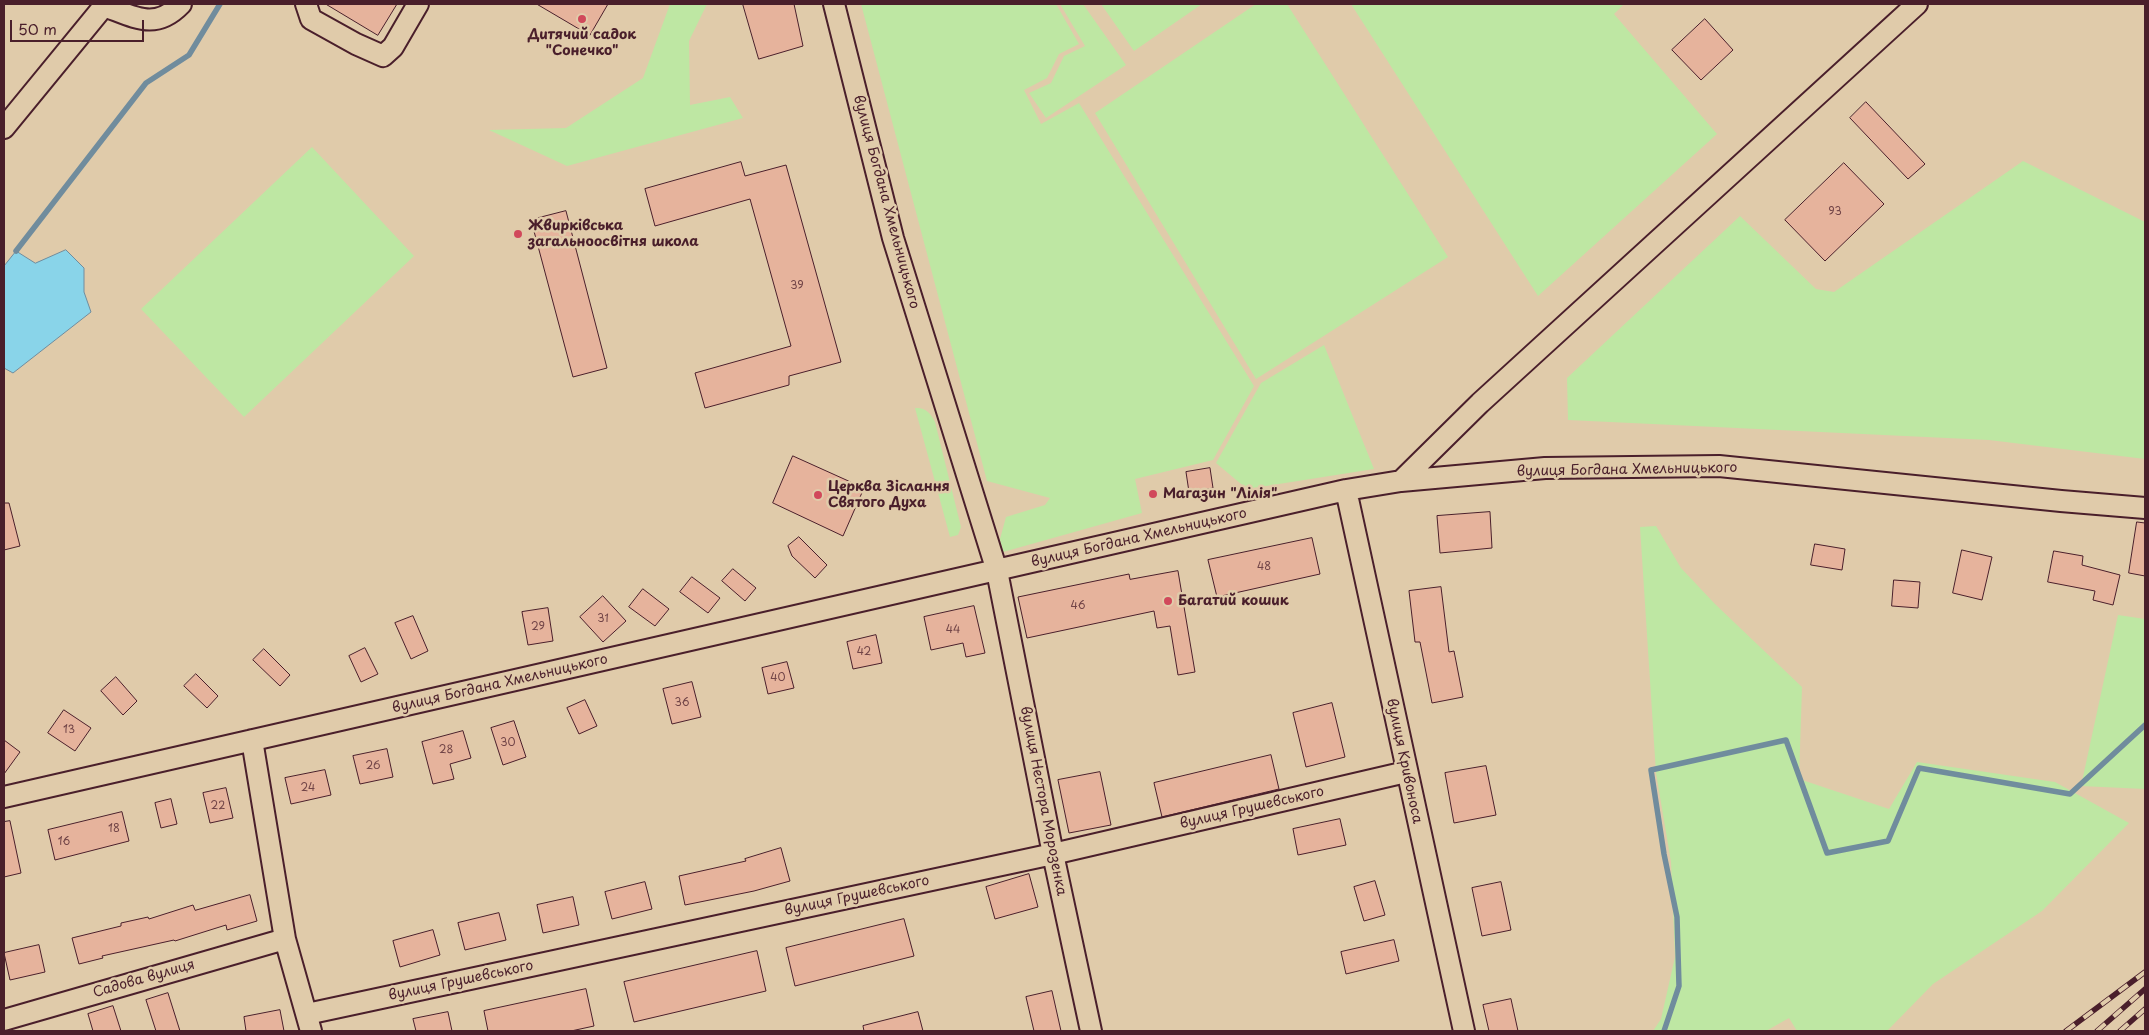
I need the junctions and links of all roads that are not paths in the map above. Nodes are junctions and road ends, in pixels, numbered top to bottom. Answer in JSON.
{"nodes":[{"id":1,"x":181,"y":4,"type":"edge"},
{"id":2,"x":306,"y":4,"type":"edge"},
{"id":3,"x":418,"y":4,"type":"edge"},
{"id":4,"x":834,"y":4,"type":"edge"},
{"id":5,"x":1917,"y":4,"type":"edge"},
{"id":6,"x":102,"y":5,"type":"edge"},
{"id":7,"x":4,"y":128,"type":"edge"},
{"id":8,"x":1401,"y":481,"type":"junction"},
{"id":9,"x":1346,"y":490,"type":"junction"},
{"id":10,"x":2145,"y":508,"type":"edge"},
{"id":11,"x":997,"y":571,"type":"junction"},
{"id":12,"x":252,"y":740,"type":"junction"},
{"id":13,"x":1406,"y":772,"type":"junction"},
{"id":14,"x":4,"y":797,"type":"edge"},
{"id":15,"x":1052,"y":854,"type":"junction"},
{"id":16,"x":285,"y":939,"type":"junction"},
{"id":17,"x":4,"y":1020,"type":"edge"},
{"id":18,"x":309,"y":1023,"type":"edge"},
{"id":19,"x":1091,"y":1031,"type":"edge"},
{"id":20,"x":1464,"y":1031,"type":"edge"}],
"edges":[{"from":1,"to":6,"type":"street"},
{"from":2,"to":3,"type":"street"},
{"from":4,"to":11,"type":"street","name":"вулиця Богдана Хмельницького"},
{"from":5,"to":8,"type":"street"},
{"from":6,"to":7,"type":"street"},
{"from":8,"to":9,"type":"street","name":"вулиця Богдана Хмельницького"},
{"from":8,"to":10,"type":"street","name":"вулиця Богдана Хмельницького"},
{"from":9,"to":11,"type":"street","name":"вулиця Богдана Хмельницького"},
{"from":9,"to":13,"type":"street","name":"вулиця Кривоноса"},
{"from":11,"to":12,"type":"street","name":"вулиця Богдана Хмельницького"},
{"from":11,"to":15,"type":"street","name":"вулиця Нестора Морозенка"},
{"from":12,"to":14,"type":"street","name":"вулиця Богдана Хмельницького"},
{"from":12,"to":16,"type":"street"},
{"from":13,"to":15,"type":"street","name":"вулиця Грушевського"},
{"from":13,"to":20,"type":"street","name":"вулиця Кривоноса"},
{"from":15,"to":18,"type":"street","name":"вулиця Грушевського"},
{"from":15,"to":19,"type":"street","name":"вулиця Нестора Морозенка"},
{"from":16,"to":17,"type":"street","name":"Садова вулиця"},
{"from":16,"to":18,"type":"street"}]}
